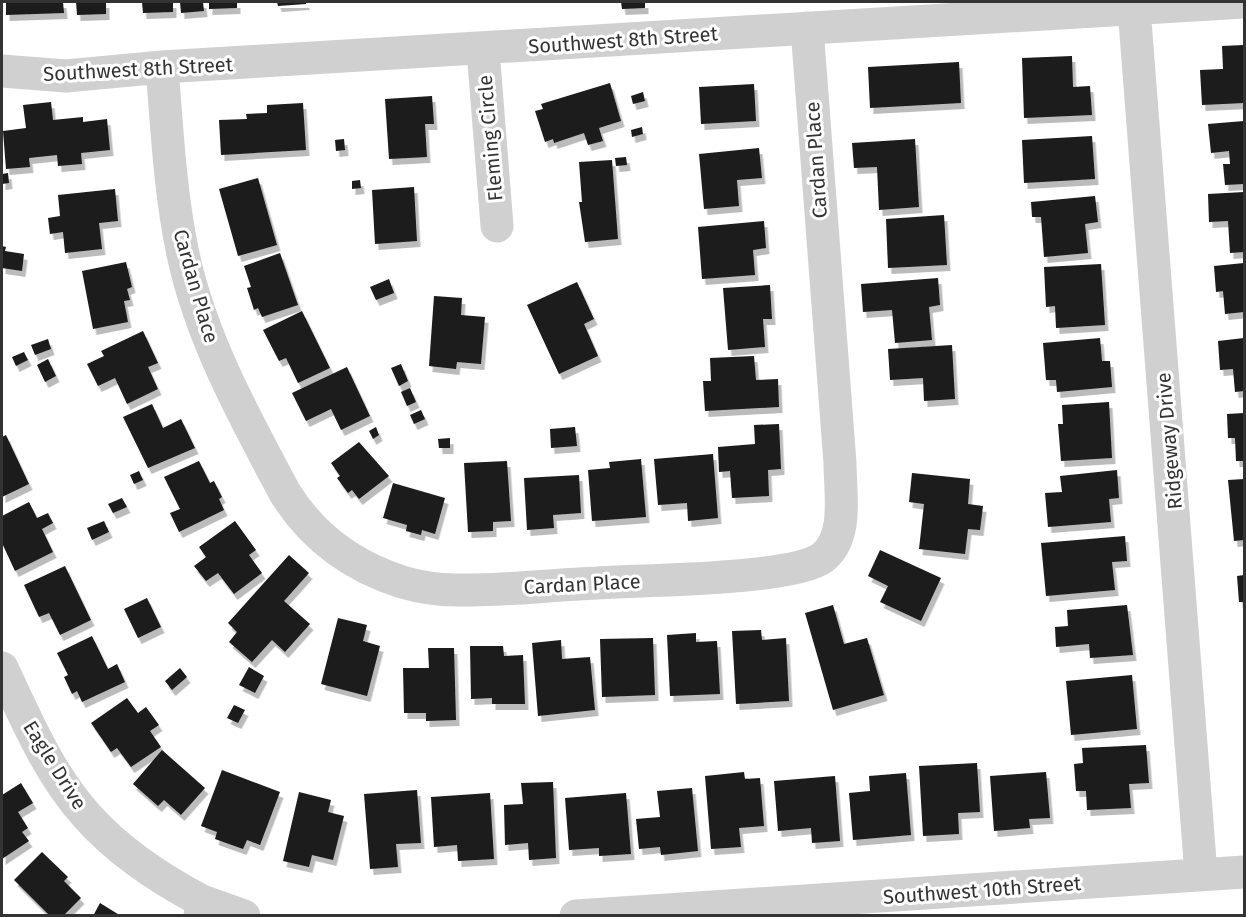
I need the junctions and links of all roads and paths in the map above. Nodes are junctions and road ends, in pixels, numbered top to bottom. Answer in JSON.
{"nodes":[{"id":1,"x":1245,"y":2,"type":"edge"},
{"id":2,"x":1134,"y":9,"type":"junction"},
{"id":3,"x":807,"y":28,"type":"junction"},
{"id":4,"x":483,"y":50,"type":"junction"},
{"id":5,"x":162,"y":67,"type":"junction"},
{"id":6,"x":2,"y":71,"type":"edge"},
{"id":7,"x":497,"y":226,"type":"dead end"},
{"id":8,"x":2,"y":668,"type":"edge"},
{"id":9,"x":1245,"y":872,"type":"edge"},
{"id":10,"x":1201,"y":874,"type":"junction"},
{"id":11,"x":201,"y":908,"type":"edge"},
{"id":12,"x":828,"y":908,"type":"edge"},
{"id":13,"x":244,"y":915,"type":"edge"},
{"id":14,"x":576,"y":915,"type":"edge"}],
"edges":[{"from":1,"to":2,"type":"street","name":"Southwest 8th Street"},
{"from":2,"to":3,"type":"street","name":"Southwest 8th Street"},
{"from":2,"to":10,"type":"street","name":"Ridgeway Drive"},
{"from":3,"to":4,"type":"street","name":"Southwest 8th Street"},
{"from":3,"to":5,"type":"street","name":"Cardan Place"},
{"from":4,"to":5,"type":"street","name":"Southwest 8th Street"},
{"from":4,"to":7,"type":"street","name":"Fleming Circle"},
{"from":5,"to":6,"type":"street","name":"Southwest 8th Street"},
{"from":8,"to":11,"type":"street","name":"Eagle Drive"},
{"from":9,"to":10,"type":"street","name":"Southwest 10th Street"},
{"from":10,"to":12,"type":"street","name":"Southwest 10th Street"},
{"from":11,"to":13,"type":"street"},
{"from":12,"to":14,"type":"street","name":"Southwest 10th Street"}]}
